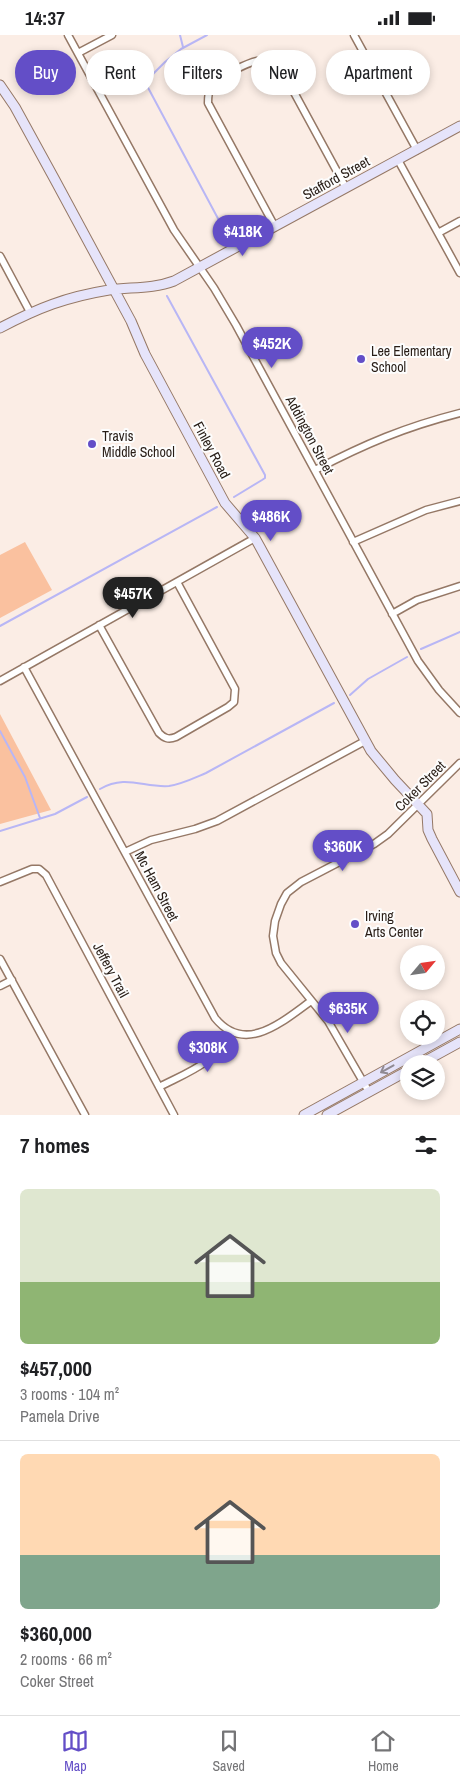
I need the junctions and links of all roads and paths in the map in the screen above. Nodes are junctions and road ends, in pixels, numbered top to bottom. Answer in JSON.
{"nodes":[{"id":1,"x":68,"y":35,"type":"edge"},
{"id":2,"x":112,"y":35,"type":"edge"},
{"id":3,"x":354,"y":35,"type":"edge"},
{"id":4,"x":78,"y":53,"type":"junction"},
{"id":5,"x":0,"y":85,"type":"edge"},
{"id":6,"x":460,"y":126,"type":"edge"},
{"id":7,"x":417,"y":149,"type":"junction"},
{"id":8,"x":398,"y":160,"type":"junction"},
{"id":9,"x":346,"y":189,"type":"junction"},
{"id":10,"x":460,"y":221,"type":"edge"},
{"id":11,"x":275,"y":227,"type":"junction"},
{"id":12,"x":438,"y":233,"type":"junction"},
{"id":13,"x":0,"y":256,"type":"edge"},
{"id":14,"x":199,"y":267,"type":"junction"},
{"id":15,"x":460,"y":273,"type":"edge"},
{"id":16,"x":114,"y":290,"type":"junction"},
{"id":17,"x":30,"y":312,"type":"junction"},
{"id":18,"x":0,"y":328,"type":"edge"},
{"id":19,"x":460,"y":413,"type":"edge"},
{"id":20,"x":315,"y":471,"type":"junction"},
{"id":21,"x":460,"y":501,"type":"edge"},
{"id":22,"x":255,"y":538,"type":"junction"},
{"id":23,"x":353,"y":541,"type":"junction"},
{"id":24,"x":177,"y":582,"type":"junction"},
{"id":25,"x":460,"y":586,"type":"edge"},
{"id":26,"x":392,"y":614,"type":"junction"},
{"id":27,"x":100,"y":625,"type":"junction"},
{"id":28,"x":24,"y":667,"type":"junction"},
{"id":29,"x":0,"y":681,"type":"edge"},
{"id":30,"x":460,"y":713,"type":"edge"},
{"id":31,"x":365,"y":741,"type":"junction"},
{"id":32,"x":460,"y":763,"type":"edge"},
{"id":33,"x":417,"y":804,"type":"junction"},
{"id":34,"x":125,"y":852,"type":"junction"},
{"id":35,"x":3,"y":880,"type":"edge"},
{"id":36,"x":460,"y":892,"type":"edge"},
{"id":37,"x":0,"y":959,"type":"edge"},
{"id":38,"x":12,"y":980,"type":"junction"},
{"id":39,"x":0,"y":986,"type":"edge"},
{"id":40,"x":311,"y":1001,"type":"junction"},
{"id":41,"x":460,"y":1029,"type":"edge"},
{"id":42,"x":229,"y":1031,"type":"junction"},
{"id":43,"x":460,"y":1042,"type":"edge"},
{"id":44,"x":436,"y":1055,"type":"edge"},
{"id":45,"x":400,"y":1075,"type":"edge"},
{"id":46,"x":364,"y":1082,"type":"junction"},
{"id":47,"x":159,"y":1087,"type":"junction"},
{"id":48,"x":369,"y":1092,"type":"junction"},
{"id":49,"x":85,"y":1115,"type":"edge"},
{"id":50,"x":174,"y":1115,"type":"edge"},
{"id":51,"x":306,"y":1115,"type":"edge"},
{"id":52,"x":327,"y":1115,"type":"edge"}],
"edges":[{"from":1,"to":4,"type":"street","name":"Addington Street"},
{"from":2,"to":4,"type":"street"},
{"from":3,"to":7,"type":"street"},
{"from":4,"to":14,"type":"street","name":"Addington Street"},
{"from":5,"to":16,"type":"street","name":"Finley Road"},
{"from":6,"to":7,"type":"street","name":"Stafford Street"},
{"from":7,"to":8,"type":"street","name":"Stafford Street"},
{"from":8,"to":9,"type":"street","name":"Stafford Street"},
{"from":8,"to":12,"type":"street"},
{"from":9,"to":11,"type":"street","name":"Stafford Street"},
{"from":9,"to":11,"type":"street"},
{"from":10,"to":12,"type":"street"},
{"from":11,"to":14,"type":"street","name":"Stafford Street"},
{"from":12,"to":15,"type":"street"},
{"from":13,"to":17,"type":"street"},
{"from":14,"to":16,"type":"street","name":"Stafford Street"},
{"from":14,"to":20,"type":"street","name":"Addington Street"},
{"from":16,"to":17,"type":"street","name":"Stafford Street"},
{"from":16,"to":22,"type":"street","name":"Finley Road"},
{"from":17,"to":18,"type":"street","name":"Stafford Street"},
{"from":19,"to":20,"type":"street"},
{"from":20,"to":23,"type":"street","name":"Addington Street"},
{"from":21,"to":23,"type":"street"},
{"from":22,"to":24,"type":"street"},
{"from":22,"to":31,"type":"street","name":"Finley Road"},
{"from":23,"to":26,"type":"street","name":"Addington Street"},
{"from":24,"to":27,"type":"street"},
{"from":24,"to":27,"type":"street"},
{"from":25,"to":26,"type":"street"},
{"from":26,"to":30,"type":"street","name":"Addington Street"},
{"from":27,"to":28,"type":"street"},
{"from":28,"to":29,"type":"street"},
{"from":28,"to":34,"type":"street","name":"Mc Ham Street"},
{"from":31,"to":33,"type":"street","name":"Finley Road"},
{"from":31,"to":34,"type":"street"},
{"from":32,"to":33,"type":"street","name":"Coker Street"},
{"from":33,"to":36,"type":"street","name":"Finley Road"},
{"from":33,"to":40,"type":"street","name":"Coker Street"},
{"from":34,"to":42,"type":"street","name":"Mc Ham Street"},
{"from":35,"to":47,"type":"street","name":"Jeffery Trail"},
{"from":37,"to":38,"type":"street"},
{"from":38,"to":39,"type":"street"},
{"from":38,"to":49,"type":"street"},
{"from":40,"to":42,"type":"street"},
{"from":40,"to":46,"type":"street","name":"Coker Street"},
{"from":41,"to":46,"type":"street","one_way":true},
{"from":42,"to":47,"type":"street"},
{"from":43,"to":44,"type":"street"},
{"from":45,"to":48,"type":"street"},
{"from":46,"to":48,"type":"street","name":"Coker Street"},
{"from":46,"to":51,"type":"street"},
{"from":47,"to":50,"type":"street","name":"Jeffery Trail"},
{"from":48,"to":52,"type":"street"}]}
